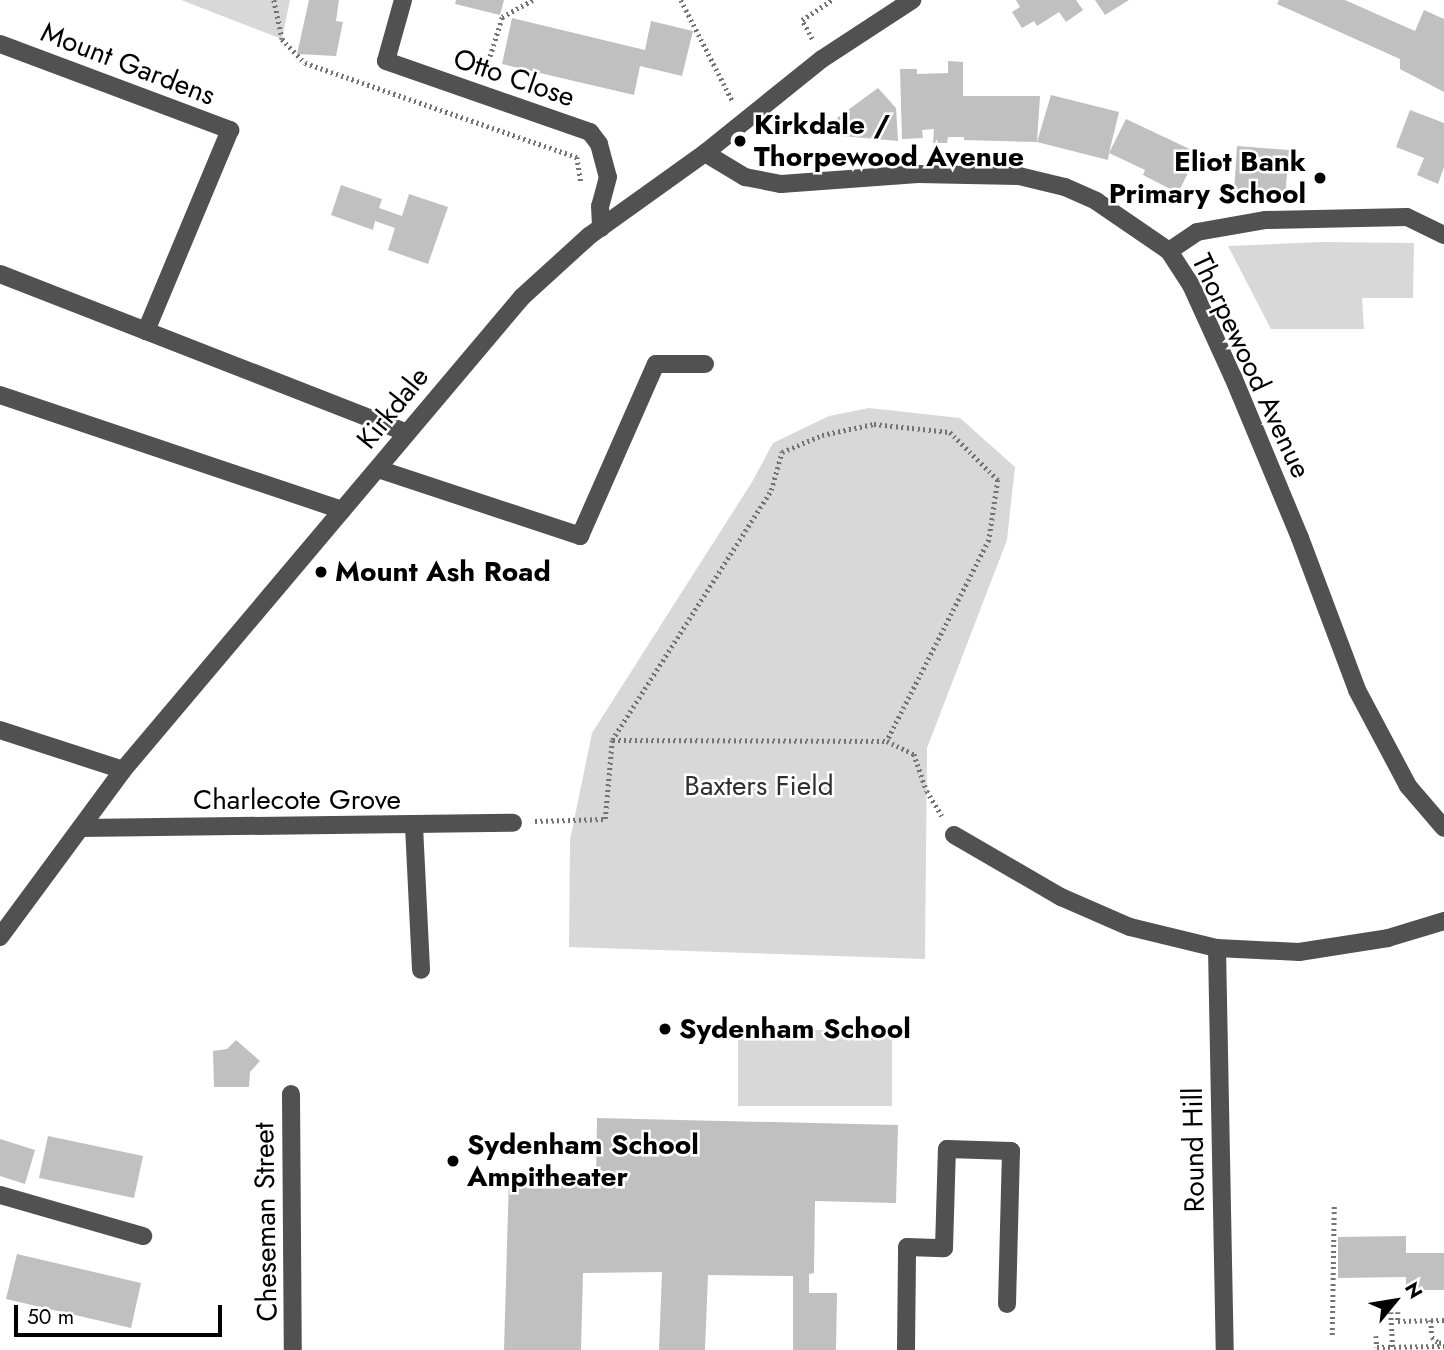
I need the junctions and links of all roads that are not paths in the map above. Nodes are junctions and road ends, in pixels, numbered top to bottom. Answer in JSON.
{"nodes":[{"id":1,"x":402,"y":0,"type":"edge"},
{"id":2,"x":912,"y":0,"type":"edge"},
{"id":3,"x":0,"y":44,"type":"edge"},
{"id":4,"x":705,"y":153,"type":"junction"},
{"id":5,"x":601,"y":228,"type":"junction"},
{"id":6,"x":1444,"y":235,"type":"edge"},
{"id":7,"x":1170,"y":251,"type":"junction"},
{"id":8,"x":0,"y":274,"type":"edge"},
{"id":9,"x":146,"y":331,"type":"junction"},
{"id":10,"x":705,"y":364,"type":"dead end"},
{"id":11,"x":0,"y":395,"type":"edge"},
{"id":12,"x":405,"y":432,"type":"junction"},
{"id":13,"x":378,"y":469,"type":"junction"},
{"id":14,"x":342,"y":510,"type":"junction"},
{"id":15,"x":0,"y":730,"type":"edge"},
{"id":16,"x":123,"y":770,"type":"junction"},
{"id":17,"x":513,"y":823,"type":"road end"},
{"id":18,"x":414,"y":826,"type":"junction"},
{"id":19,"x":81,"y":828,"type":"junction"},
{"id":20,"x":1444,"y":828,"type":"edge"},
{"id":21,"x":954,"y":835,"type":"road end"},
{"id":22,"x":1444,"y":921,"type":"edge"},
{"id":23,"x":0,"y":937,"type":"edge"},
{"id":24,"x":1217,"y":948,"type":"junction"},
{"id":25,"x":421,"y":970,"type":"dead end"},
{"id":26,"x":291,"y":1094,"type":"dead end"},
{"id":27,"x":0,"y":1195,"type":"edge"},
{"id":28,"x":143,"y":1236,"type":"dead end"},
{"id":29,"x":1007,"y":1304,"type":"dead end"},
{"id":30,"x":293,"y":1350,"type":"edge"},
{"id":31,"x":905,"y":1350,"type":"edge"},
{"id":32,"x":1225,"y":1350,"type":"edge"}],
"edges":[{"from":1,"to":5,"type":"street","name":"Otto Close"},
{"from":2,"to":4,"type":"street","name":"Kirkdale"},
{"from":3,"to":9,"type":"street","name":"Mount Gardens"},
{"from":4,"to":5,"type":"street","name":"Kirkdale"},
{"from":4,"to":7,"type":"street","name":"Thorpewood Avenue"},
{"from":5,"to":12,"type":"street","name":"Kirkdale"},
{"from":6,"to":7,"type":"street"},
{"from":7,"to":20,"type":"street","name":"Thorpewood Avenue"},
{"from":8,"to":9,"type":"street"},
{"from":9,"to":12,"type":"street"},
{"from":10,"to":13,"type":"street"},
{"from":11,"to":14,"type":"street"},
{"from":12,"to":13,"type":"street","name":"Kirkdale"},
{"from":13,"to":14,"type":"street","name":"Kirkdale"},
{"from":14,"to":16,"type":"street","name":"Kirkdale"},
{"from":15,"to":16,"type":"street"},
{"from":16,"to":19,"type":"street","name":"Kirkdale"},
{"from":17,"to":18,"type":"street","name":"Charlecote Grove"},
{"from":18,"to":19,"type":"street","name":"Charlecote Grove"},
{"from":18,"to":25,"type":"street"},
{"from":19,"to":23,"type":"street","name":"Kirkdale"},
{"from":21,"to":24,"type":"street"},
{"from":22,"to":24,"type":"street"},
{"from":24,"to":32,"type":"street","name":"Round Hill"},
{"from":26,"to":30,"type":"street","name":"Cheseman Street"},
{"from":27,"to":28,"type":"street"},
{"from":29,"to":31,"type":"street"}]}
